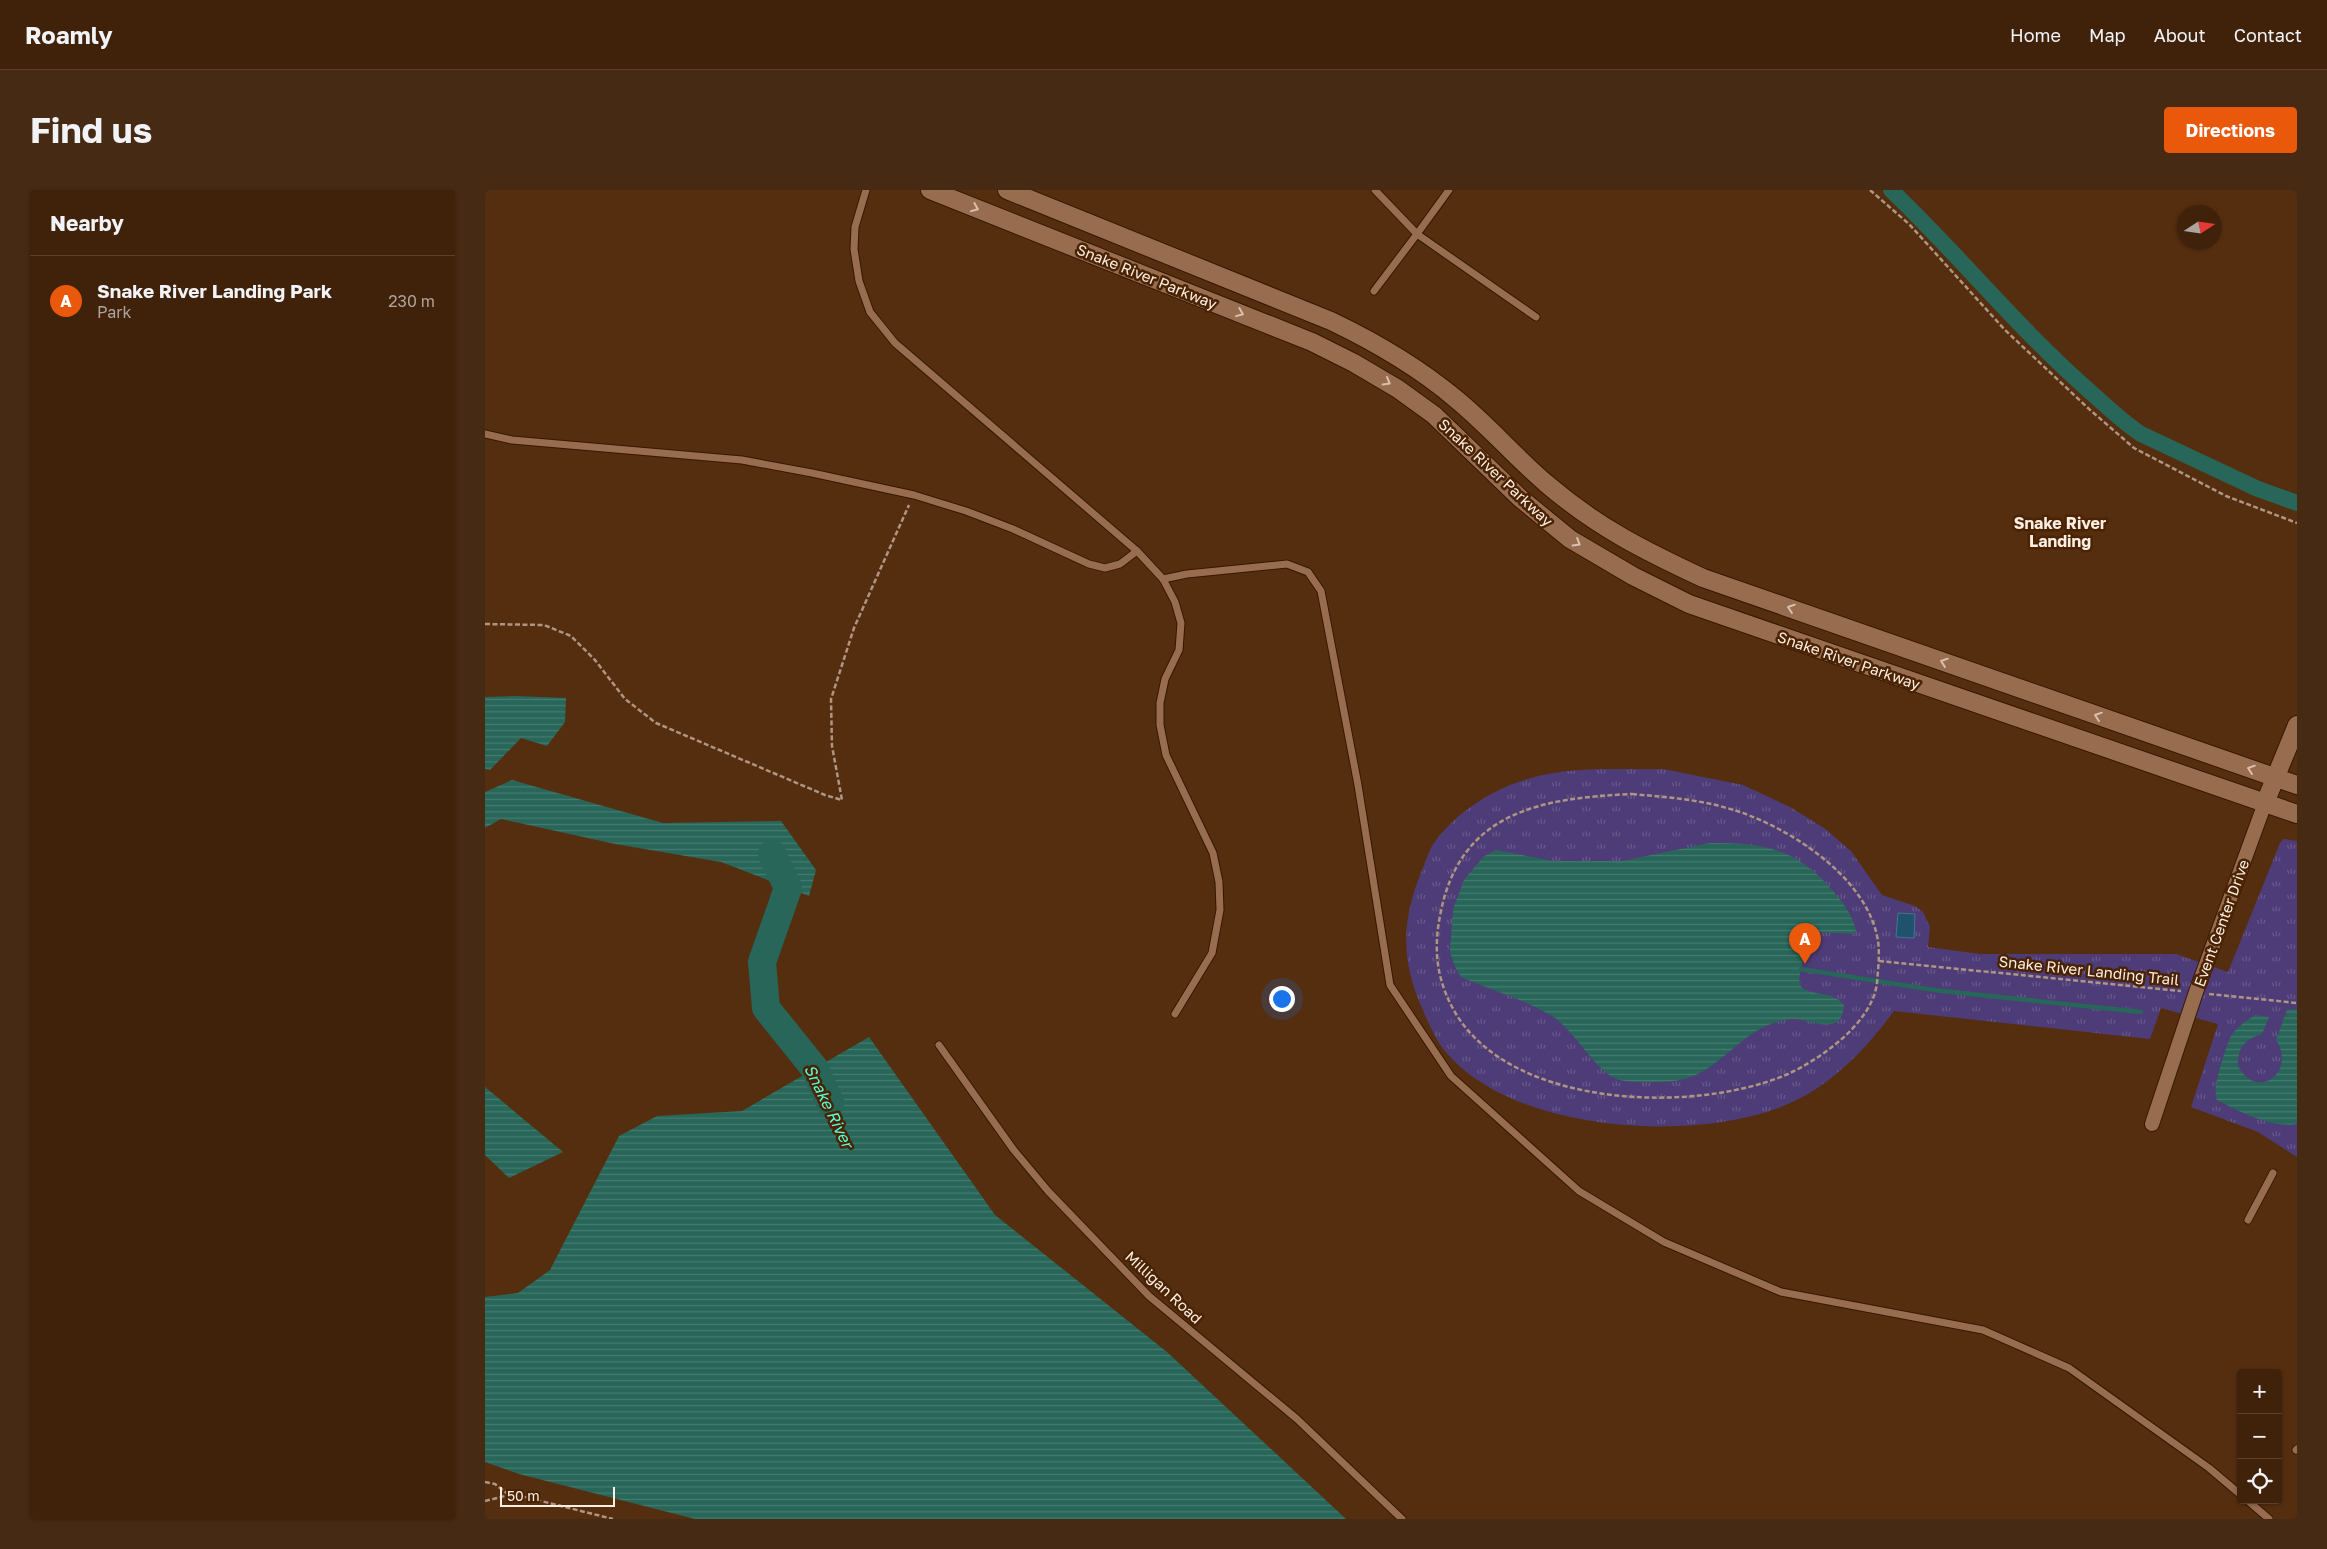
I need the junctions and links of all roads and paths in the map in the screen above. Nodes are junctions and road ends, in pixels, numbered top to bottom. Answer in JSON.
{"nodes":[{"id":1,"x":866,"y":190,"type":"edge"},
{"id":2,"x":930,"y":190,"type":"edge"},
{"id":3,"x":1007,"y":190,"type":"edge"},
{"id":4,"x":1375,"y":190,"type":"edge"},
{"id":5,"x":1438,"y":190,"type":"edge"},
{"id":6,"x":1870,"y":190,"type":"edge"},
{"id":7,"x":1447,"y":193,"type":"edge"},
{"id":8,"x":1417,"y":234,"type":"junction"},
{"id":9,"x":1374,"y":291,"type":"dead end"},
{"id":10,"x":1536,"y":317,"type":"dead end"},
{"id":11,"x":485,"y":434,"type":"edge"},
{"id":12,"x":914,"y":495,"type":"junction"},
{"id":13,"x":2297,"y":523,"type":"edge"},
{"id":14,"x":1137,"y":551,"type":"junction"},
{"id":15,"x":1163,"y":579,"type":"junction"},
{"id":16,"x":485,"y":624,"type":"edge"},
{"id":17,"x":2297,"y":725,"type":"edge"},
{"id":18,"x":2275,"y":778,"type":"junction"},
{"id":19,"x":2297,"y":785,"type":"edge"},
{"id":20,"x":2265,"y":803,"type":"junction"},
{"id":21,"x":2297,"y":814,"type":"edge"},
{"id":22,"x":1879,"y":961,"type":"junction"},
{"id":23,"x":2196,"y":992,"type":"junction"},
{"id":24,"x":2297,"y":1002,"type":"edge"},
{"id":25,"x":1175,"y":1014,"type":"dead end"},
{"id":26,"x":939,"y":1045,"type":"dead end"},
{"id":27,"x":2152,"y":1124,"type":"dead end"},
{"id":28,"x":2273,"y":1173,"type":"dead end"},
{"id":29,"x":2248,"y":1220,"type":"dead end"},
{"id":30,"x":485,"y":1482,"type":"edge"},
{"id":31,"x":2237,"y":1492,"type":"edge"},
{"id":32,"x":509,"y":1495,"type":"junction"},
{"id":33,"x":485,"y":1501,"type":"edge"},
{"id":34,"x":2252,"y":1504,"type":"edge"},
{"id":35,"x":613,"y":1519,"type":"edge"},
{"id":36,"x":1402,"y":1519,"type":"edge"},
{"id":37,"x":2269,"y":1519,"type":"edge"}],
"edges":[{"from":1,"to":14,"type":"lane"},
{"from":2,"to":20,"type":"street","name":"Snake River Parkway","one_way":true},
{"from":18,"to":3,"type":"street","name":"Snake River Parkway","one_way":true},
{"from":4,"to":8,"type":"lane"},
{"from":5,"to":7,"type":"lane"},
{"from":6,"to":13,"type":"path"},
{"from":7,"to":8,"type":"lane"},
{"from":8,"to":9,"type":"lane"},
{"from":8,"to":10,"type":"lane"},
{"from":11,"to":12,"type":"lane"},
{"from":12,"to":14,"type":"lane"},
{"from":12,"to":16,"type":"path"},
{"from":14,"to":15,"type":"lane"},
{"from":15,"to":25,"type":"lane"},
{"from":15,"to":31,"type":"lane"},
{"from":17,"to":18,"type":"street","name":"Event Center Drive"},
{"from":18,"to":19,"type":"street","name":"Snake River Parkway"},
{"from":18,"to":20,"type":"street","name":"Event Center Drive"},
{"from":20,"to":21,"type":"street","name":"Snake River Parkway"},
{"from":20,"to":23,"type":"street","name":"Event Center Drive"},
{"from":22,"to":22,"type":"path"},
{"from":22,"to":23,"type":"path","name":"Snake River Landing Trail"},
{"from":23,"to":24,"type":"path","name":"Snake River Landing Trail"},
{"from":23,"to":27,"type":"street","name":"Event Center Drive"},
{"from":26,"to":36,"type":"lane","name":"Milligan Road"},
{"from":28,"to":29,"type":"lane"},
{"from":30,"to":32,"type":"path"},
{"from":32,"to":33,"type":"path"},
{"from":32,"to":35,"type":"path"},
{"from":34,"to":37,"type":"lane"}]}
